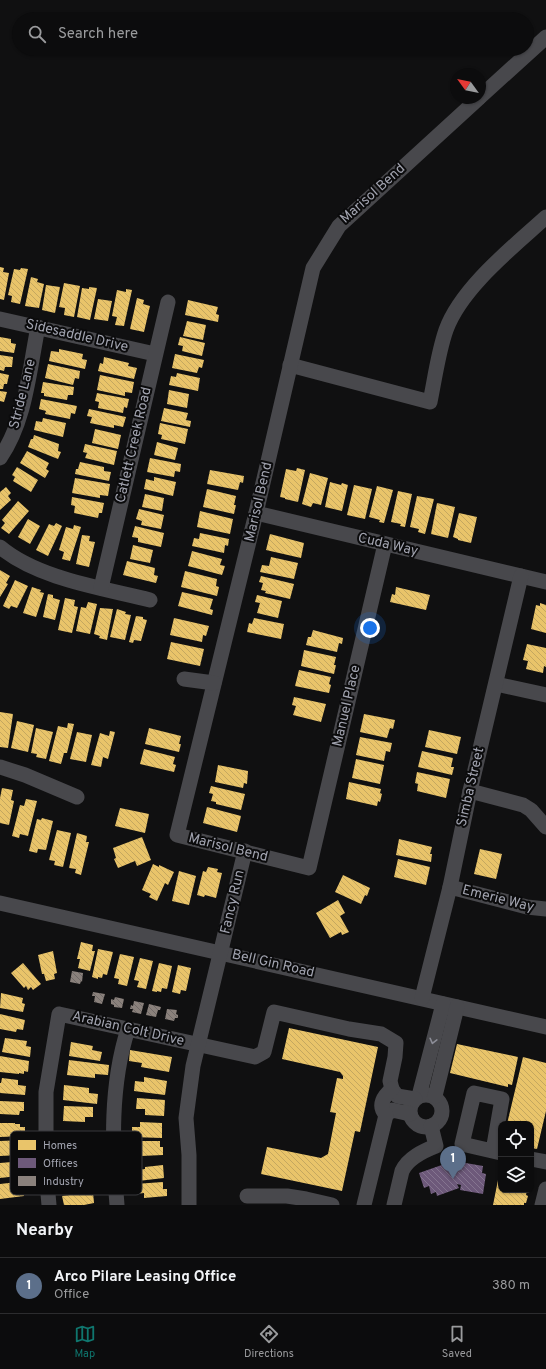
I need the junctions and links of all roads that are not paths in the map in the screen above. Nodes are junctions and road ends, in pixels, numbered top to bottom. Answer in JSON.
{"nodes":[{"id":1,"x":546,"y":37,"type":"edge"},
{"id":2,"x":534,"y":48,"type":"edge"},
{"id":3,"x":525,"y":56,"type":"edge"},
{"id":4,"x":486,"y":92,"type":"edge"},
{"id":5,"x":473,"y":104,"type":"edge"},
{"id":6,"x":546,"y":217,"type":"edge"},
{"id":7,"x":168,"y":302,"type":"dead end"},
{"id":8,"x":0,"y":319,"type":"edge"},
{"id":9,"x":38,"y":327,"type":"junction"},
{"id":10,"x":155,"y":354,"type":"junction"},
{"id":11,"x":290,"y":365,"type":"junction"},
{"id":12,"x":0,"y":458,"type":"edge"},
{"id":13,"x":256,"y":513,"type":"junction"},
{"id":14,"x":385,"y":544,"type":"junction"},
{"id":15,"x":0,"y":546,"type":"edge"},
{"id":16,"x":521,"y":576,"type":"junction"},
{"id":17,"x":546,"y":582,"type":"edge"},
{"id":18,"x":102,"y":588,"type":"junction"},
{"id":19,"x":150,"y":600,"type":"dead end"},
{"id":20,"x":184,"y":679,"type":"dead end"},
{"id":21,"x":214,"y":683,"type":"junction"},
{"id":22,"x":496,"y":684,"type":"junction"},
{"id":23,"x":546,"y":695,"type":"edge"},
{"id":24,"x":0,"y":767,"type":"edge"},
{"id":25,"x":470,"y":791,"type":"junction"},
{"id":26,"x":77,"y":797,"type":"dead end"},
{"id":27,"x":546,"y":826,"type":"edge"},
{"id":28,"x":245,"y":851,"type":"junction"},
{"id":29,"x":309,"y":868,"type":"joint"},
{"id":30,"x":450,"y":887,"type":"junction"},
{"id":31,"x":0,"y":903,"type":"edge"},
{"id":32,"x":546,"y":909,"type":"edge"},
{"id":33,"x":221,"y":952,"type":"junction"},
{"id":34,"x":422,"y":998,"type":"junction"},
{"id":35,"x":450,"y":1005,"type":"junction"},
{"id":36,"x":546,"y":1027,"type":"edge"},
{"id":37,"x":128,"y":1029,"type":"junction"},
{"id":38,"x":197,"y":1045,"type":"junction"},
{"id":39,"x":435,"y":1096,"type":"junction"},
{"id":40,"x":417,"y":1097,"type":"junction"},
{"id":41,"x":391,"y":1102,"type":"junction"},
{"id":42,"x":410,"y":1114,"type":"junction"},
{"id":43,"x":431,"y":1126,"type":"junction"},
{"id":44,"x":46,"y":1131,"type":"edge"},
{"id":45,"x":114,"y":1131,"type":"edge"},
{"id":46,"x":462,"y":1144,"type":"junction"},
{"id":47,"x":436,"y":1146,"type":"junction"},
{"id":48,"x":497,"y":1152,"type":"edge"},
{"id":49,"x":534,"y":1160,"type":"edge"},
{"id":50,"x":546,"y":1162,"type":"edge"},
{"id":51,"x":546,"y":1189,"type":"edge"},
{"id":52,"x":47,"y":1195,"type":"edge"},
{"id":53,"x":116,"y":1195,"type":"edge"},
{"id":54,"x":247,"y":1196,"type":"dead end"},
{"id":55,"x":295,"y":1201,"type":"edge"},
{"id":56,"x":48,"y":1205,"type":"edge"},
{"id":57,"x":117,"y":1205,"type":"edge"},
{"id":58,"x":189,"y":1205,"type":"edge"},
{"id":59,"x":332,"y":1205,"type":"edge"},
{"id":60,"x":364,"y":1205,"type":"edge"},
{"id":61,"x":394,"y":1205,"type":"edge"},
{"id":62,"x":542,"y":1205,"type":"edge"}],
"edges":[{"from":1,"to":2,"type":"street","name":"Marisol Bend"},
{"from":3,"to":4,"type":"street","name":"Marisol Bend"},
{"from":5,"to":11,"type":"street","name":"Marisol Bend"},
{"from":6,"to":11,"type":"street"},
{"from":7,"to":10,"type":"street","name":"Catlett Creek Road"},
{"from":8,"to":9,"type":"street","name":"Sidesaddle Drive"},
{"from":9,"to":10,"type":"street","name":"Sidesaddle Drive"},
{"from":9,"to":12,"type":"street","name":"Stride Lane"},
{"from":10,"to":18,"type":"street","name":"Catlett Creek Road"},
{"from":11,"to":13,"type":"street","name":"Marisol Bend"},
{"from":13,"to":14,"type":"street","name":"Cuda Way"},
{"from":13,"to":21,"type":"street","name":"Marisol Bend"},
{"from":14,"to":16,"type":"street","name":"Cuda Way"},
{"from":14,"to":29,"type":"street","name":"Manuel Place"},
{"from":15,"to":18,"type":"street"},
{"from":16,"to":17,"type":"street","name":"Cuda Way"},
{"from":16,"to":22,"type":"street","name":"Simba Street"},
{"from":18,"to":19,"type":"street"},
{"from":20,"to":21,"type":"street"},
{"from":21,"to":28,"type":"street","name":"Marisol Bend"},
{"from":22,"to":23,"type":"street"},
{"from":22,"to":25,"type":"street","name":"Simba Street"},
{"from":24,"to":26,"type":"street"},
{"from":25,"to":27,"type":"street"},
{"from":25,"to":30,"type":"street","name":"Simba Street"},
{"from":28,"to":29,"type":"street","name":"Marisol Bend"},
{"from":28,"to":33,"type":"street","name":"Fancy Run"},
{"from":30,"to":32,"type":"street","name":"Emerie Way"},
{"from":30,"to":34,"type":"street","name":"Simba Street"},
{"from":31,"to":33,"type":"street","name":"Bell Gin Road"},
{"from":33,"to":34,"type":"street","name":"Bell Gin Road"},
{"from":33,"to":38,"type":"street","name":"Fancy Run"},
{"from":34,"to":35,"type":"street","name":"Bell Gin Road"},
{"from":35,"to":36,"type":"street","name":"Bell Gin Road"},
{"from":35,"to":39,"type":"street"},
{"from":35,"to":40,"type":"street","one_way":true},
{"from":37,"to":38,"type":"street","name":"Arabian Colt Drive"},
{"from":37,"to":44,"type":"street","name":"Arabian Colt Drive"},
{"from":37,"to":45,"type":"street"},
{"from":38,"to":41,"type":"street","name":"Arabian Colt Drive"},
{"from":38,"to":58,"type":"street","name":"Fancy Run"},
{"from":39,"to":40,"type":"street"},
{"from":39,"to":43,"type":"street"},
{"from":40,"to":41,"type":"street"},
{"from":40,"to":42,"type":"street"},
{"from":41,"to":42,"type":"street"},
{"from":41,"to":60,"type":"street"},
{"from":42,"to":43,"type":"street"},
{"from":43,"to":47,"type":"street"},
{"from":46,"to":47,"type":"street"},
{"from":46,"to":48,"type":"street"},
{"from":46,"to":48,"type":"street"},
{"from":47,"to":61,"type":"street"},
{"from":49,"to":50,"type":"street"},
{"from":51,"to":62,"type":"street"},
{"from":52,"to":56,"type":"street","name":"Arabian Colt Drive"},
{"from":53,"to":57,"type":"street"},
{"from":54,"to":55,"type":"street"},
{"from":55,"to":59,"type":"street"}]}
